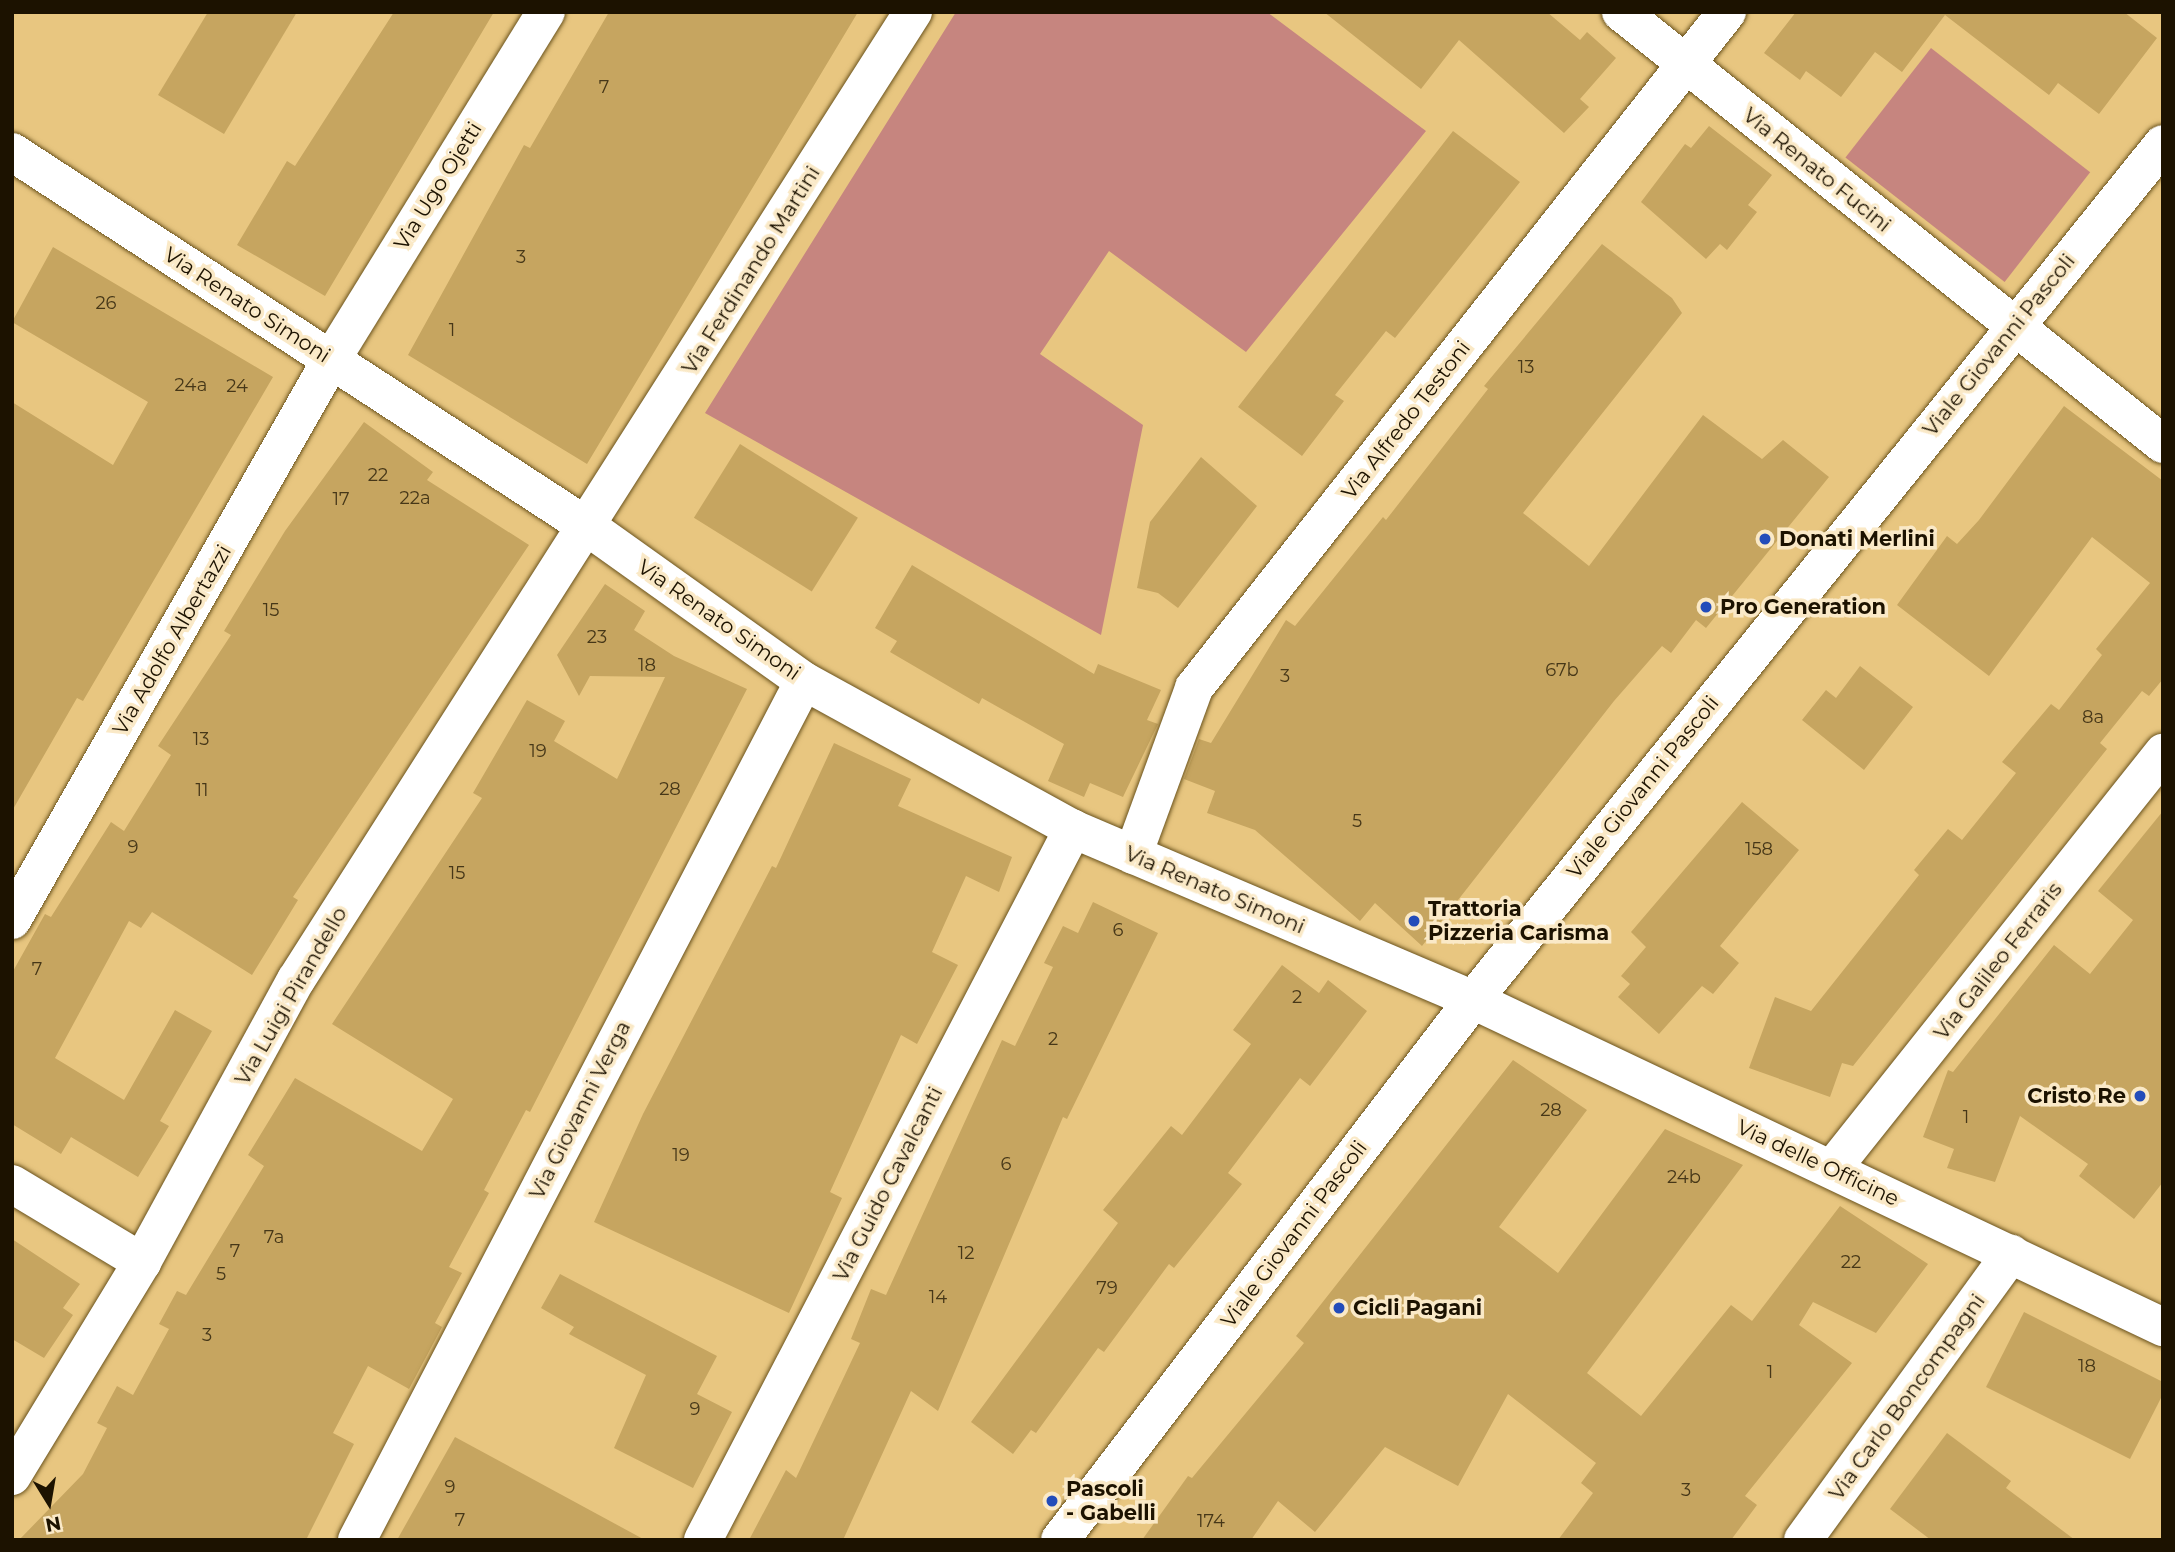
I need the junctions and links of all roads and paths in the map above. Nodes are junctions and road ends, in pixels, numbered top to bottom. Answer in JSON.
{"nodes":[{"id":1,"x":546,"y":12,"type":"edge"},
{"id":2,"x":914,"y":12,"type":"edge"},
{"id":3,"x":1621,"y":12,"type":"edge"},
{"id":4,"x":1727,"y":12,"type":"edge"},
{"id":5,"x":1687,"y":65,"type":"junction"},
{"id":6,"x":2163,"y":144,"type":"edge"},
{"id":7,"x":12,"y":152,"type":"edge"},
{"id":8,"x":2013,"y":327,"type":"junction"},
{"id":9,"x":331,"y":360,"type":"junction"},
{"id":10,"x":2163,"y":444,"type":"edge"},
{"id":11,"x":588,"y":527,"type":"junction"},
{"id":12,"x":803,"y":681,"type":"junction"},
{"id":13,"x":2163,"y":753,"type":"edge"},
{"id":14,"x":1073,"y":829,"type":"junction"},
{"id":15,"x":1133,"y":855,"type":"junction"},
{"id":16,"x":12,"y":920,"type":"edge"},
{"id":17,"x":1473,"y":1000,"type":"junction"},
{"id":18,"x":1832,"y":1169,"type":"junction"},
{"id":19,"x":12,"y":1184,"type":"edge"},
{"id":20,"x":2011,"y":1254,"type":"junction"},
{"id":21,"x":142,"y":1262,"type":"junction"},
{"id":22,"x":2163,"y":1327,"type":"edge"},
{"id":23,"x":12,"y":1476,"type":"edge"},
{"id":24,"x":357,"y":1540,"type":"edge"},
{"id":25,"x":703,"y":1540,"type":"edge"},
{"id":26,"x":1060,"y":1540,"type":"edge"},
{"id":27,"x":1803,"y":1540,"type":"edge"}],
"edges":[{"from":1,"to":9,"type":"street","name":"Via Ugo Ojetti"},
{"from":2,"to":11,"type":"street","name":"Via Ferdinando Martini"},
{"from":3,"to":5,"type":"street","name":"Via Renato Fucini"},
{"from":4,"to":5,"type":"street","name":"Via Alfredo Testoni"},
{"from":5,"to":8,"type":"street","name":"Via Renato Fucini"},
{"from":5,"to":15,"type":"street","name":"Via Alfredo Testoni"},
{"from":6,"to":8,"type":"street","name":"Viale Giovanni Pascoli"},
{"from":7,"to":9,"type":"street","name":"Via Renato Simoni"},
{"from":8,"to":10,"type":"street","name":"Via Renato Fucini"},
{"from":8,"to":17,"type":"street","name":"Viale Giovanni Pascoli"},
{"from":9,"to":11,"type":"street","name":"Via Renato Simoni"},
{"from":9,"to":16,"type":"street","name":"Via Adolfo Albertazzi"},
{"from":11,"to":12,"type":"street","name":"Via Renato Simoni"},
{"from":11,"to":21,"type":"street","name":"Via Luigi Pirandello"},
{"from":12,"to":14,"type":"street","name":"Via Renato Simoni"},
{"from":12,"to":24,"type":"street","name":"Via Giovanni Verga"},
{"from":13,"to":18,"type":"street","name":"Via Galileo Ferraris"},
{"from":14,"to":15,"type":"street","name":"Via Renato Simoni"},
{"from":14,"to":25,"type":"street","name":"Via Guido Cavalcanti"},
{"from":15,"to":17,"type":"street","name":"Via Renato Simoni"},
{"from":17,"to":18,"type":"street","name":"Via delle Officine"},
{"from":17,"to":26,"type":"street","name":"Viale Giovanni Pascoli"},
{"from":18,"to":20,"type":"street","name":"Via delle Officine"},
{"from":19,"to":21,"type":"street"},
{"from":20,"to":22,"type":"street","name":"Via delle Officine"},
{"from":20,"to":27,"type":"street","name":"Via Carlo Boncompagni"},
{"from":21,"to":23,"type":"street","name":"Via Luigi Pirandello"}]}
